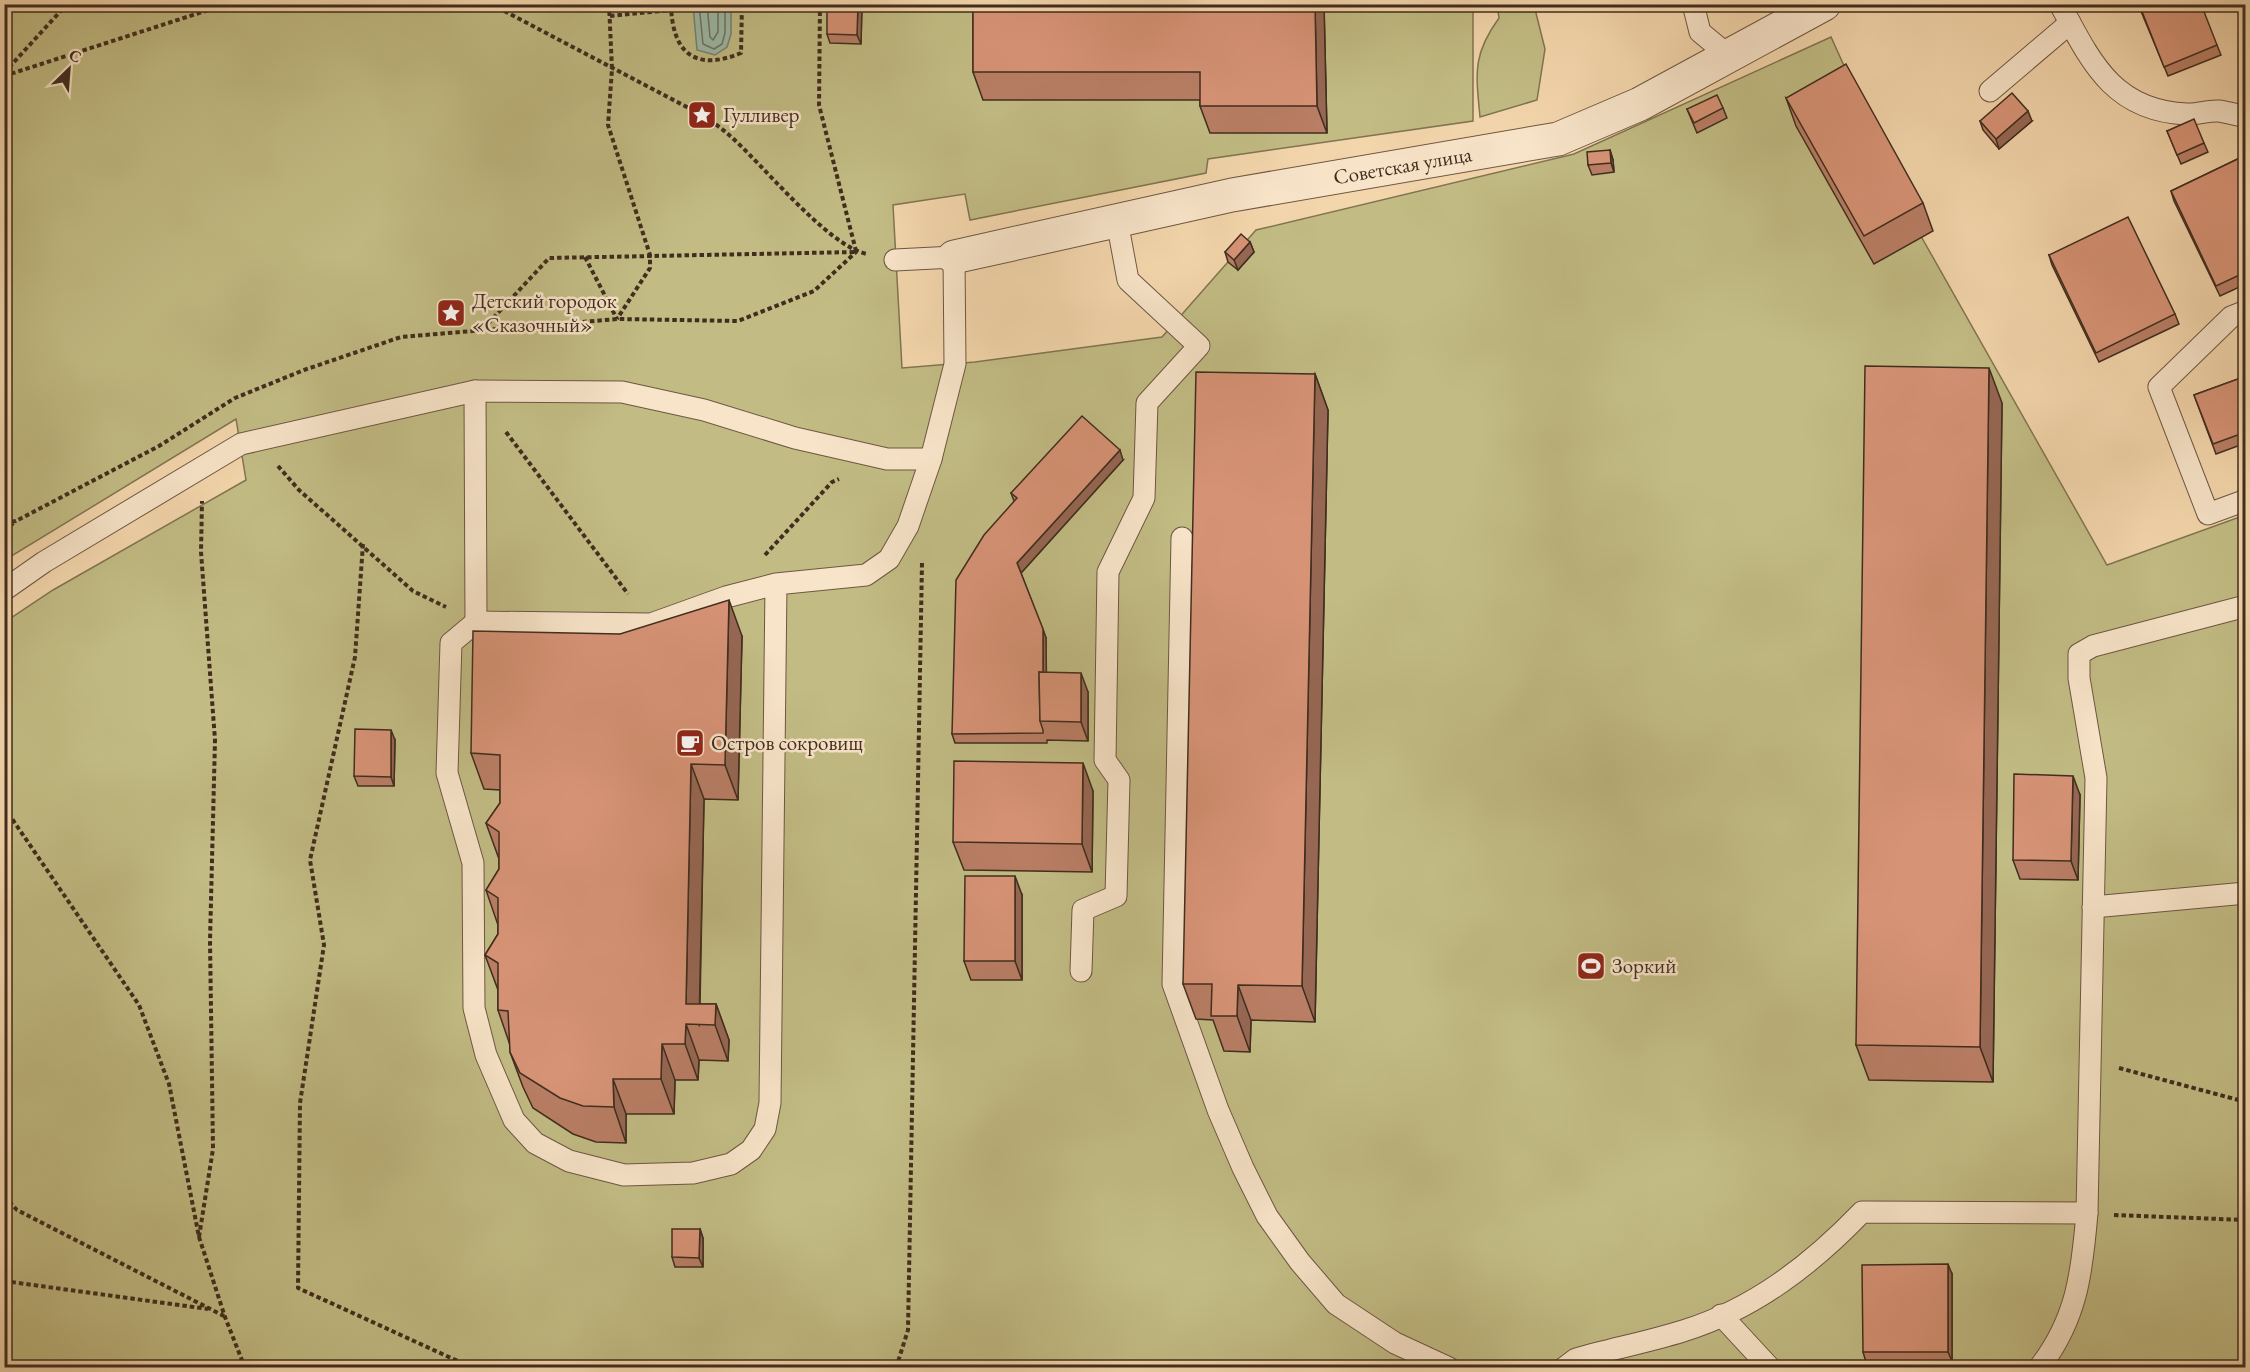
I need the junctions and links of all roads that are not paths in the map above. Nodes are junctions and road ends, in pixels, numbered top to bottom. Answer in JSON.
{"nodes":[{"id":1,"x":1693,"y":4,"type":"edge"},
{"id":2,"x":1824,"y":4,"type":"edge"},
{"id":3,"x":2060,"y":4,"type":"edge"},
{"id":4,"x":2070,"y":23,"type":"junction"},
{"id":5,"x":1730,"y":56,"type":"junction"},
{"id":6,"x":1990,"y":91,"type":"dead end"},
{"id":7,"x":2246,"y":117,"type":"edge"},
{"id":8,"x":1117,"y":221,"type":"junction"},
{"id":9,"x":954,"y":257,"type":"junction"},
{"id":10,"x":895,"y":260,"type":"road end"},
{"id":11,"x":2246,"y":311,"type":"edge"},
{"id":12,"x":475,"y":391,"type":"junction"},
{"id":13,"x":931,"y":459,"type":"junction"},
{"id":14,"x":2246,"y":500,"type":"edge"},
{"id":15,"x":1182,"y":538,"type":"dead end"},
{"id":16,"x":776,"y":584,"type":"junction"},
{"id":17,"x":4,"y":590,"type":"edge"},
{"id":18,"x":2246,"y":606,"type":"edge"},
{"id":19,"x":476,"y":622,"type":"junction"},
{"id":20,"x":2246,"y":893,"type":"edge"},
{"id":21,"x":2093,"y":907,"type":"junction"},
{"id":22,"x":1081,"y":971,"type":"dead end"},
{"id":23,"x":2087,"y":1214,"type":"junction"},
{"id":24,"x":1721,"y":1315,"type":"junction"},
{"id":25,"x":1449,"y":1368,"type":"edge"},
{"id":26,"x":1564,"y":1368,"type":"edge"},
{"id":27,"x":1770,"y":1368,"type":"edge"},
{"id":28,"x":2039,"y":1368,"type":"edge"}],
"edges":[{"from":1,"to":5,"type":"lane"},
{"from":2,"to":5,"type":"street","name":"Советская улица"},
{"from":3,"to":4,"type":"lane"},
{"from":4,"to":6,"type":"lane"},
{"from":4,"to":7,"type":"lane"},
{"from":5,"to":8,"type":"street","name":"Советская улица"},
{"from":8,"to":9,"type":"street","name":"Советская улица"},
{"from":8,"to":22,"type":"lane"},
{"from":9,"to":10,"type":"lane"},
{"from":9,"to":13,"type":"lane"},
{"from":11,"to":14,"type":"lane"},
{"from":12,"to":13,"type":"lane"},
{"from":12,"to":17,"type":"lane"},
{"from":12,"to":19,"type":"lane"},
{"from":13,"to":16,"type":"lane"},
{"from":15,"to":25,"type":"lane"},
{"from":16,"to":19,"type":"lane"},
{"from":16,"to":19,"type":"lane"},
{"from":18,"to":21,"type":"lane"},
{"from":20,"to":21,"type":"lane"},
{"from":21,"to":23,"type":"lane"},
{"from":23,"to":24,"type":"lane"},
{"from":23,"to":28,"type":"lane"},
{"from":24,"to":26,"type":"lane"},
{"from":24,"to":27,"type":"lane"}]}
